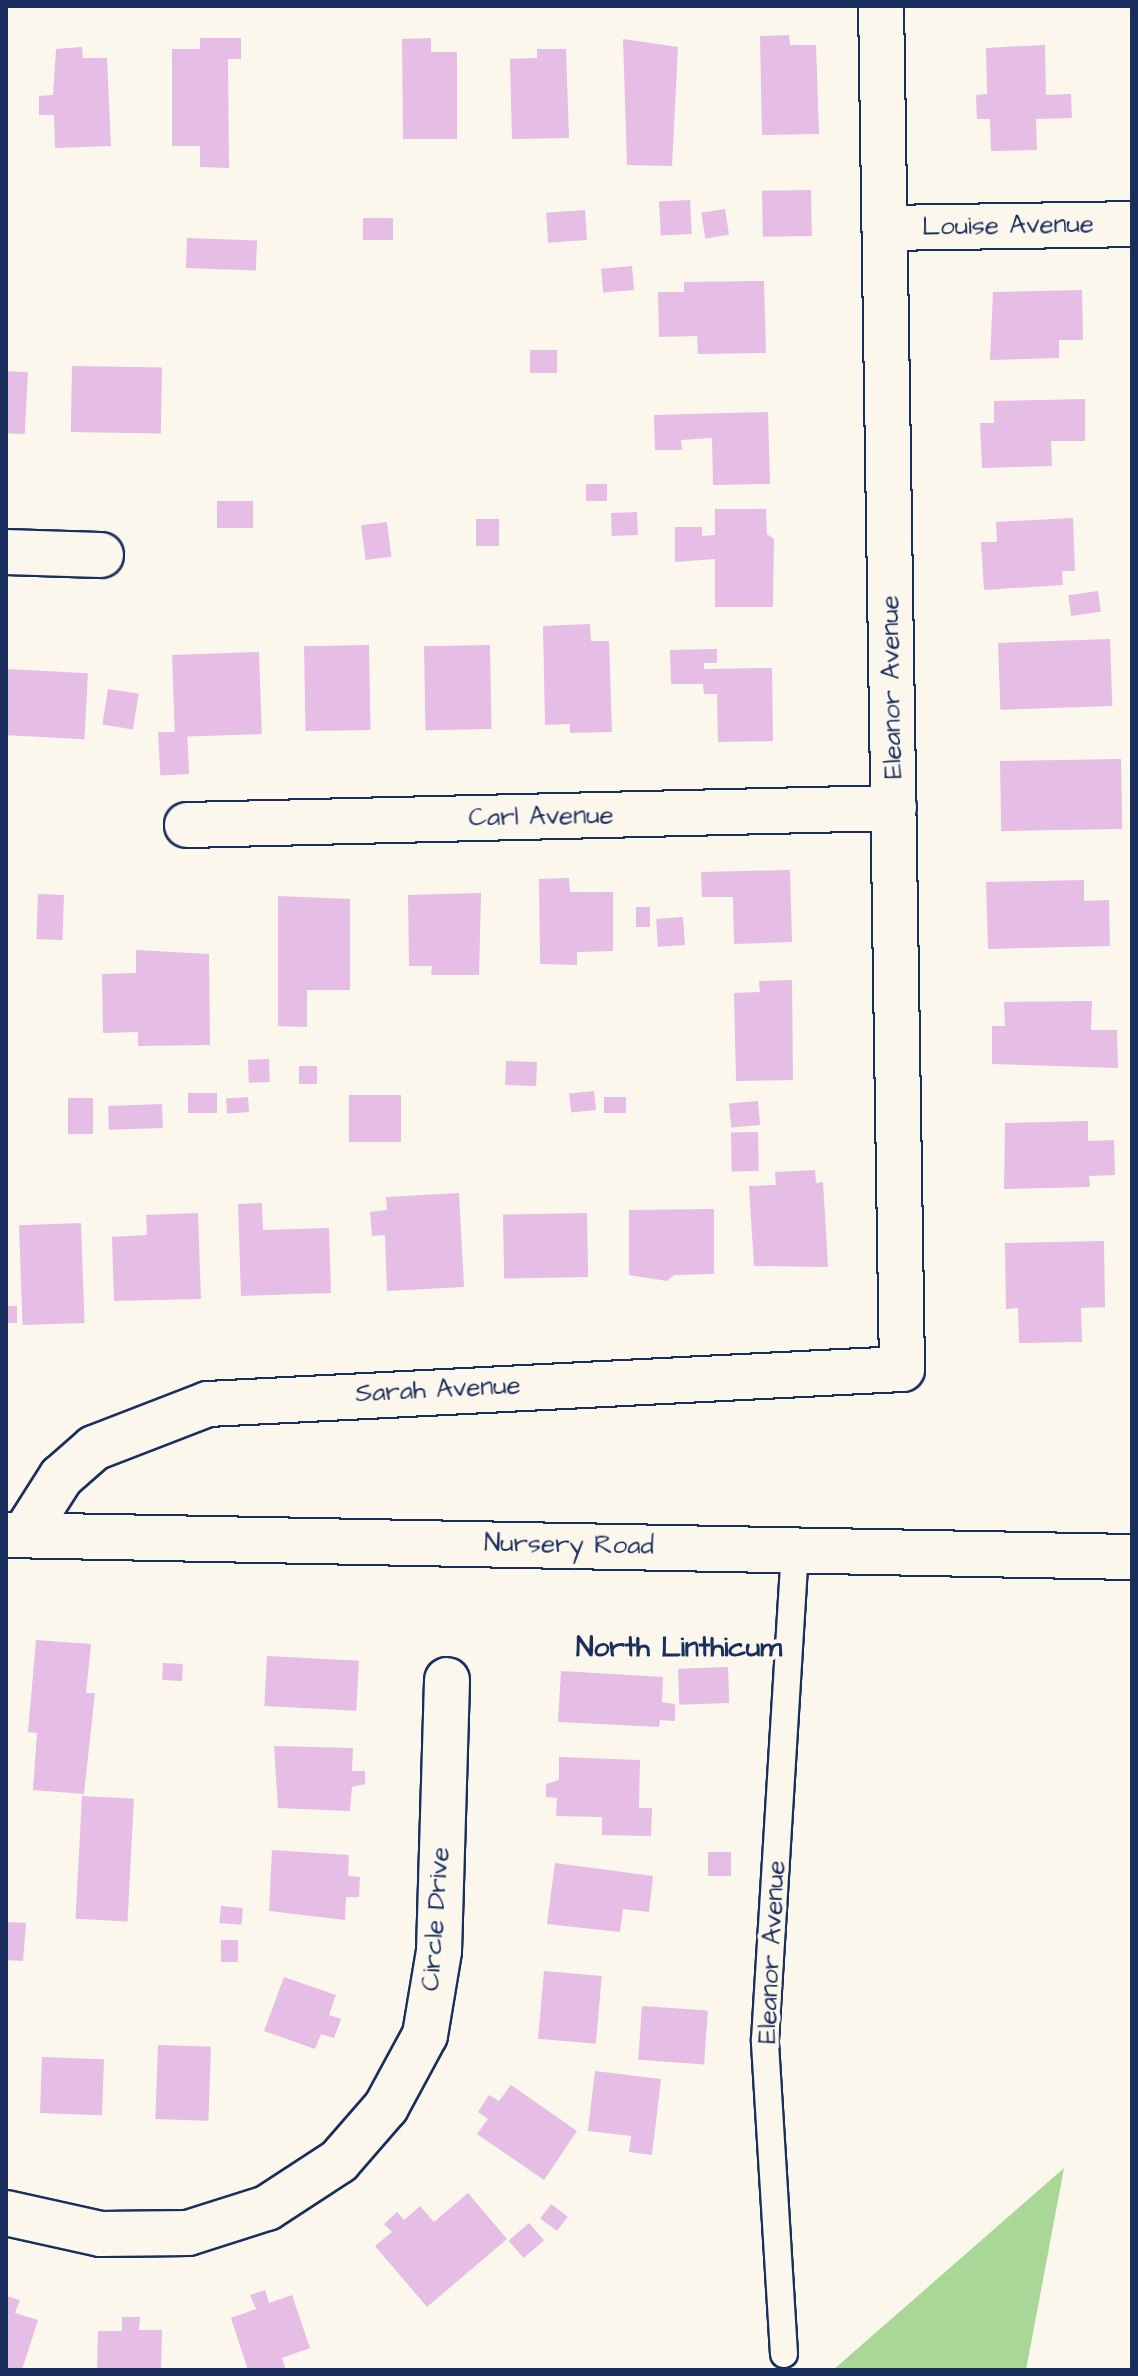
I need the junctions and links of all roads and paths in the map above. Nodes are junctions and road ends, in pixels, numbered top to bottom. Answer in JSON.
{"nodes":[{"id":1,"x":881,"y":6,"type":"edge"},
{"id":2,"x":1132,"y":224,"type":"edge"},
{"id":3,"x":885,"y":228,"type":"junction"},
{"id":4,"x":6,"y":552,"type":"edge"},
{"id":5,"x":101,"y":555,"type":"dead end"},
{"id":6,"x":894,"y":808,"type":"junction"},
{"id":7,"x":187,"y":825,"type":"dead end"},
{"id":8,"x":902,"y":1369,"type":"joint"},
{"id":9,"x":15,"y":1535,"type":"edge"},
{"id":10,"x":795,"y":1550,"type":"junction"},
{"id":11,"x":1132,"y":1557,"type":"edge"},
{"id":12,"x":447,"y":1680,"type":"dead end"},
{"id":13,"x":6,"y":2213,"type":"edge"},
{"id":14,"x":784,"y":2354,"type":"dead end"}],
"edges":[{"from":1,"to":3,"type":"street","name":"Eleanor Avenue"},
{"from":2,"to":3,"type":"street","name":"Louise Avenue"},
{"from":3,"to":6,"type":"street","name":"Eleanor Avenue"},
{"from":4,"to":5,"type":"street"},
{"from":6,"to":7,"type":"street","name":"Carl Avenue"},
{"from":6,"to":8,"type":"street","name":"Eleanor Avenue"},
{"from":8,"to":9,"type":"street","name":"Sarah Avenue"},
{"from":9,"to":10,"type":"street","name":"Nursery Road"},
{"from":10,"to":11,"type":"street","name":"Nursery Road"},
{"from":10,"to":14,"type":"lane","name":"Eleanor Avenue"},
{"from":12,"to":13,"type":"street","name":"Circle Drive"}]}
